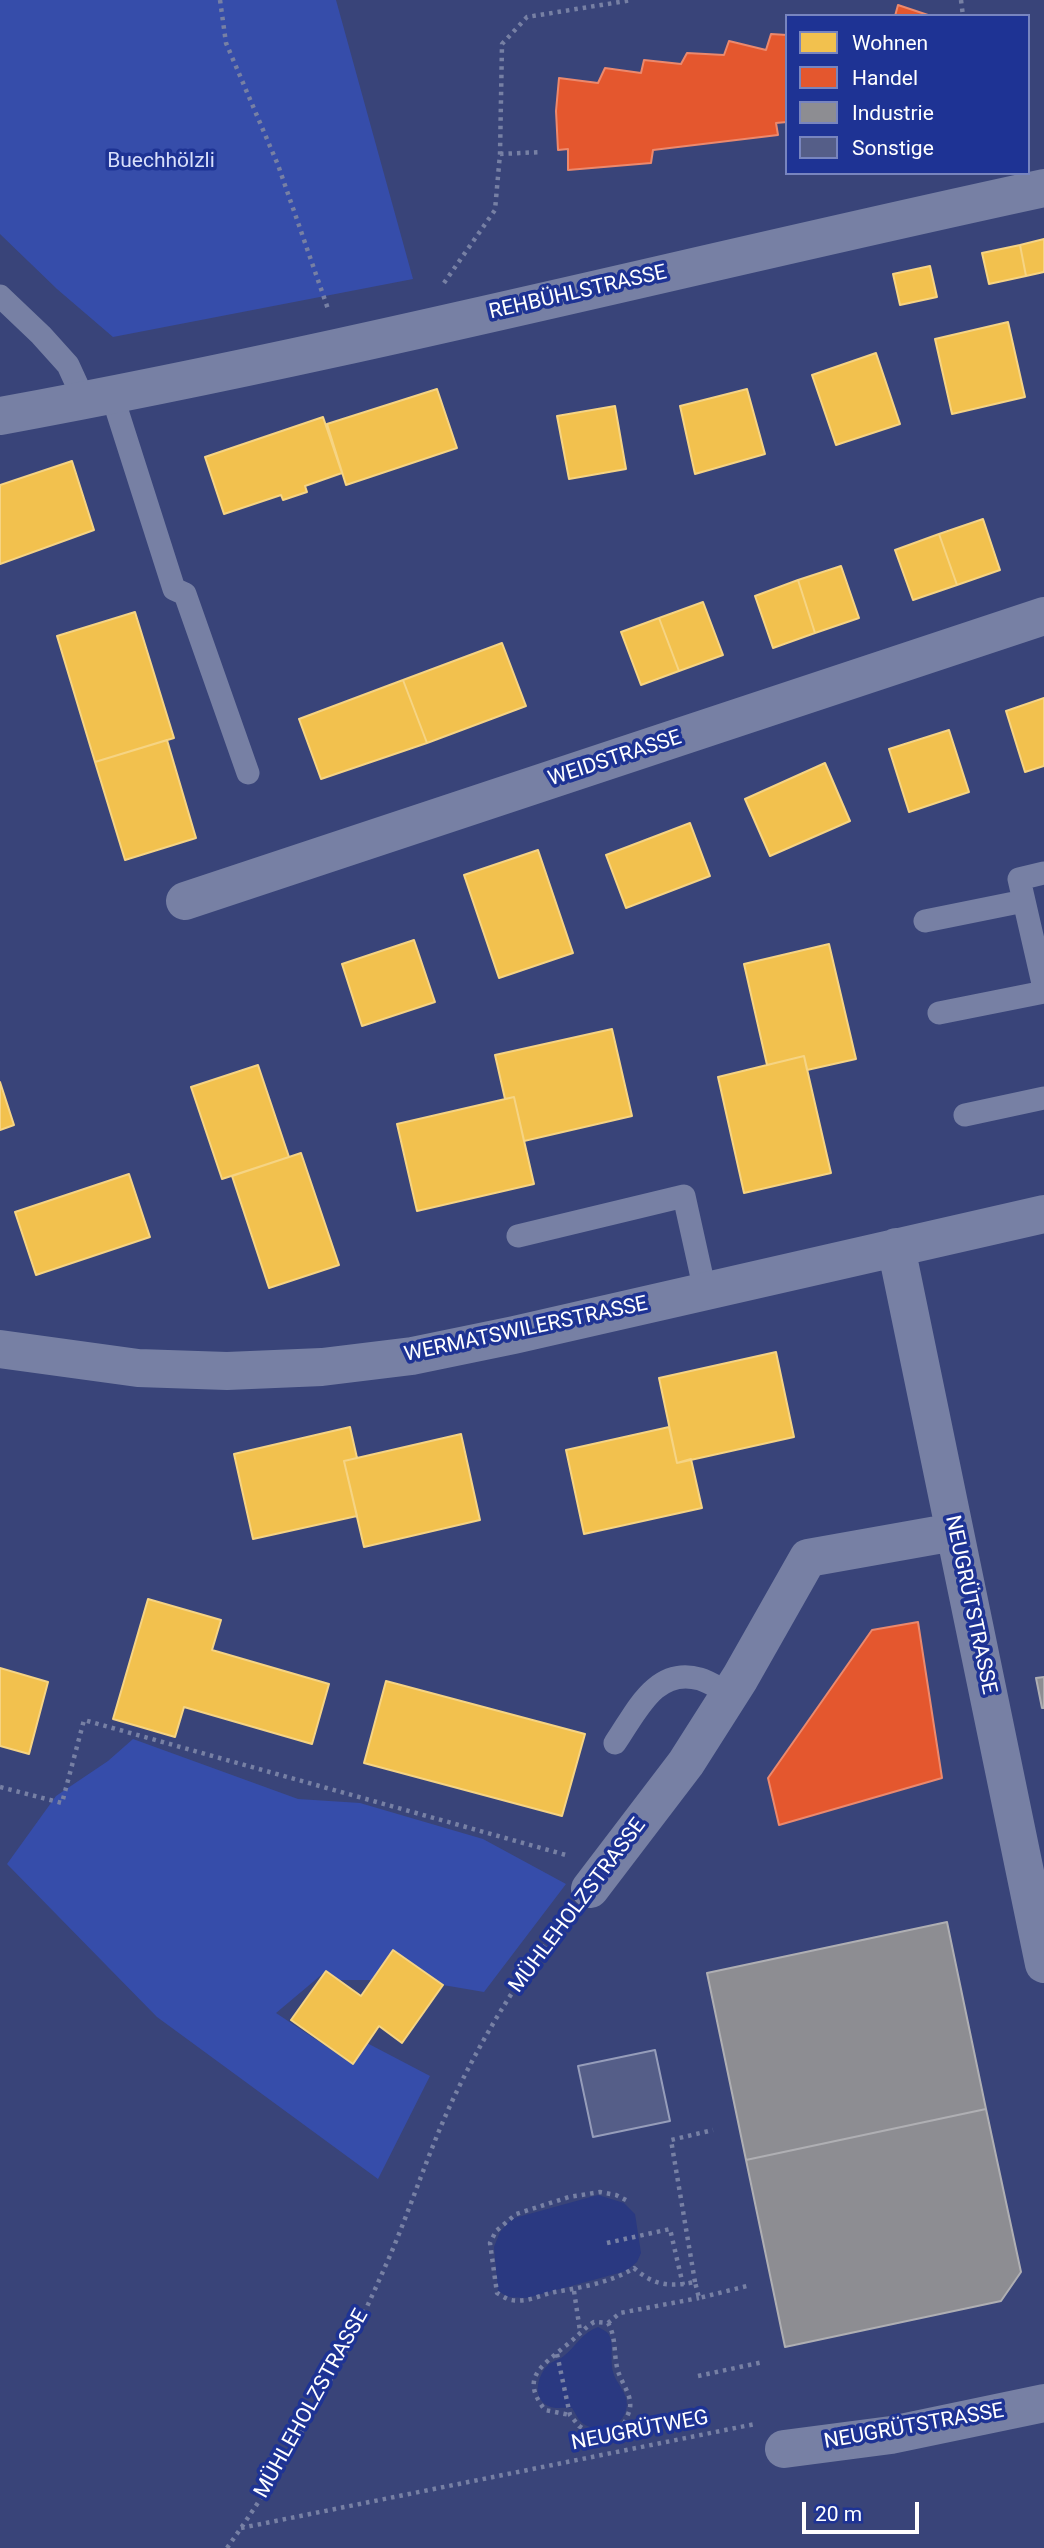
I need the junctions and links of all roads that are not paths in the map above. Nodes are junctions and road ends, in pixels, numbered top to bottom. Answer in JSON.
{"nodes":[{"id":1,"x":1044,"y":188,"type":"edge"},
{"id":2,"x":0,"y":296,"type":"edge"},
{"id":3,"x":98,"y":398,"type":"junction"},
{"id":4,"x":0,"y":416,"type":"edge"},
{"id":5,"x":1044,"y":616,"type":"edge"},
{"id":6,"x":248,"y":774,"type":"dead end"},
{"id":7,"x":1044,"y":873,"type":"edge"},
{"id":8,"x":185,"y":901,"type":"dead end"},
{"id":9,"x":1024,"y":901,"type":"junction"},
{"id":10,"x":925,"y":921,"type":"dead end"},
{"id":11,"x":1044,"y":990,"type":"edge"},
{"id":12,"x":939,"y":1013,"type":"dead end"},
{"id":13,"x":1044,"y":1098,"type":"edge"},
{"id":14,"x":965,"y":1115,"type":"dead end"},
{"id":15,"x":1044,"y":1214,"type":"edge"},
{"id":16,"x":518,"y":1236,"type":"dead end"},
{"id":17,"x":896,"y":1247,"type":"junction"},
{"id":18,"x":705,"y":1291,"type":"junction"},
{"id":19,"x":0,"y":1349,"type":"edge"},
{"id":20,"x":954,"y":1532,"type":"junction"},
{"id":21,"x":730,"y":1694,"type":"junction"},
{"id":22,"x":615,"y":1743,"type":"dead end"},
{"id":23,"x":599,"y":1878,"type":"road end"},
{"id":24,"x":1038,"y":1908,"type":"edge"},
{"id":25,"x":1044,"y":1964,"type":"edge"},
{"id":26,"x":1044,"y":2403,"type":"edge"},
{"id":27,"x":771,"y":2436,"type":"road end"}],
"edges":[{"from":1,"to":3,"type":"street","name":"REHBÜHLSTRASSE"},
{"from":2,"to":3,"type":"lane"},
{"from":3,"to":4,"type":"street","name":"REHBÜHLSTRASSE"},
{"from":3,"to":6,"type":"lane"},
{"from":5,"to":8,"type":"street","name":"WEIDSTRASSE"},
{"from":7,"to":9,"type":"lane"},
{"from":9,"to":10,"type":"lane"},
{"from":9,"to":11,"type":"lane"},
{"from":11,"to":12,"type":"lane"},
{"from":13,"to":14,"type":"lane"},
{"from":15,"to":17,"type":"street","name":"WERMATSWILERSTRASSE"},
{"from":16,"to":18,"type":"lane"},
{"from":17,"to":18,"type":"street","name":"WERMATSWILERSTRASSE"},
{"from":17,"to":20,"type":"street","name":"NEUGRÜTSTRASSE"},
{"from":18,"to":19,"type":"street","name":"WERMATSWILERSTRASSE"},
{"from":20,"to":21,"type":"street","name":"MÜHLEHOLZSTRASSE"},
{"from":20,"to":24,"type":"street","name":"NEUGRÜTSTRASSE"},
{"from":21,"to":22,"type":"lane"},
{"from":21,"to":23,"type":"street","name":"MÜHLEHOLZSTRASSE"},
{"from":24,"to":25,"type":"street","name":"NEUGRÜTSTRASSE"},
{"from":26,"to":27,"type":"street","name":"NEUGRÜTSTRASSE"}]}
